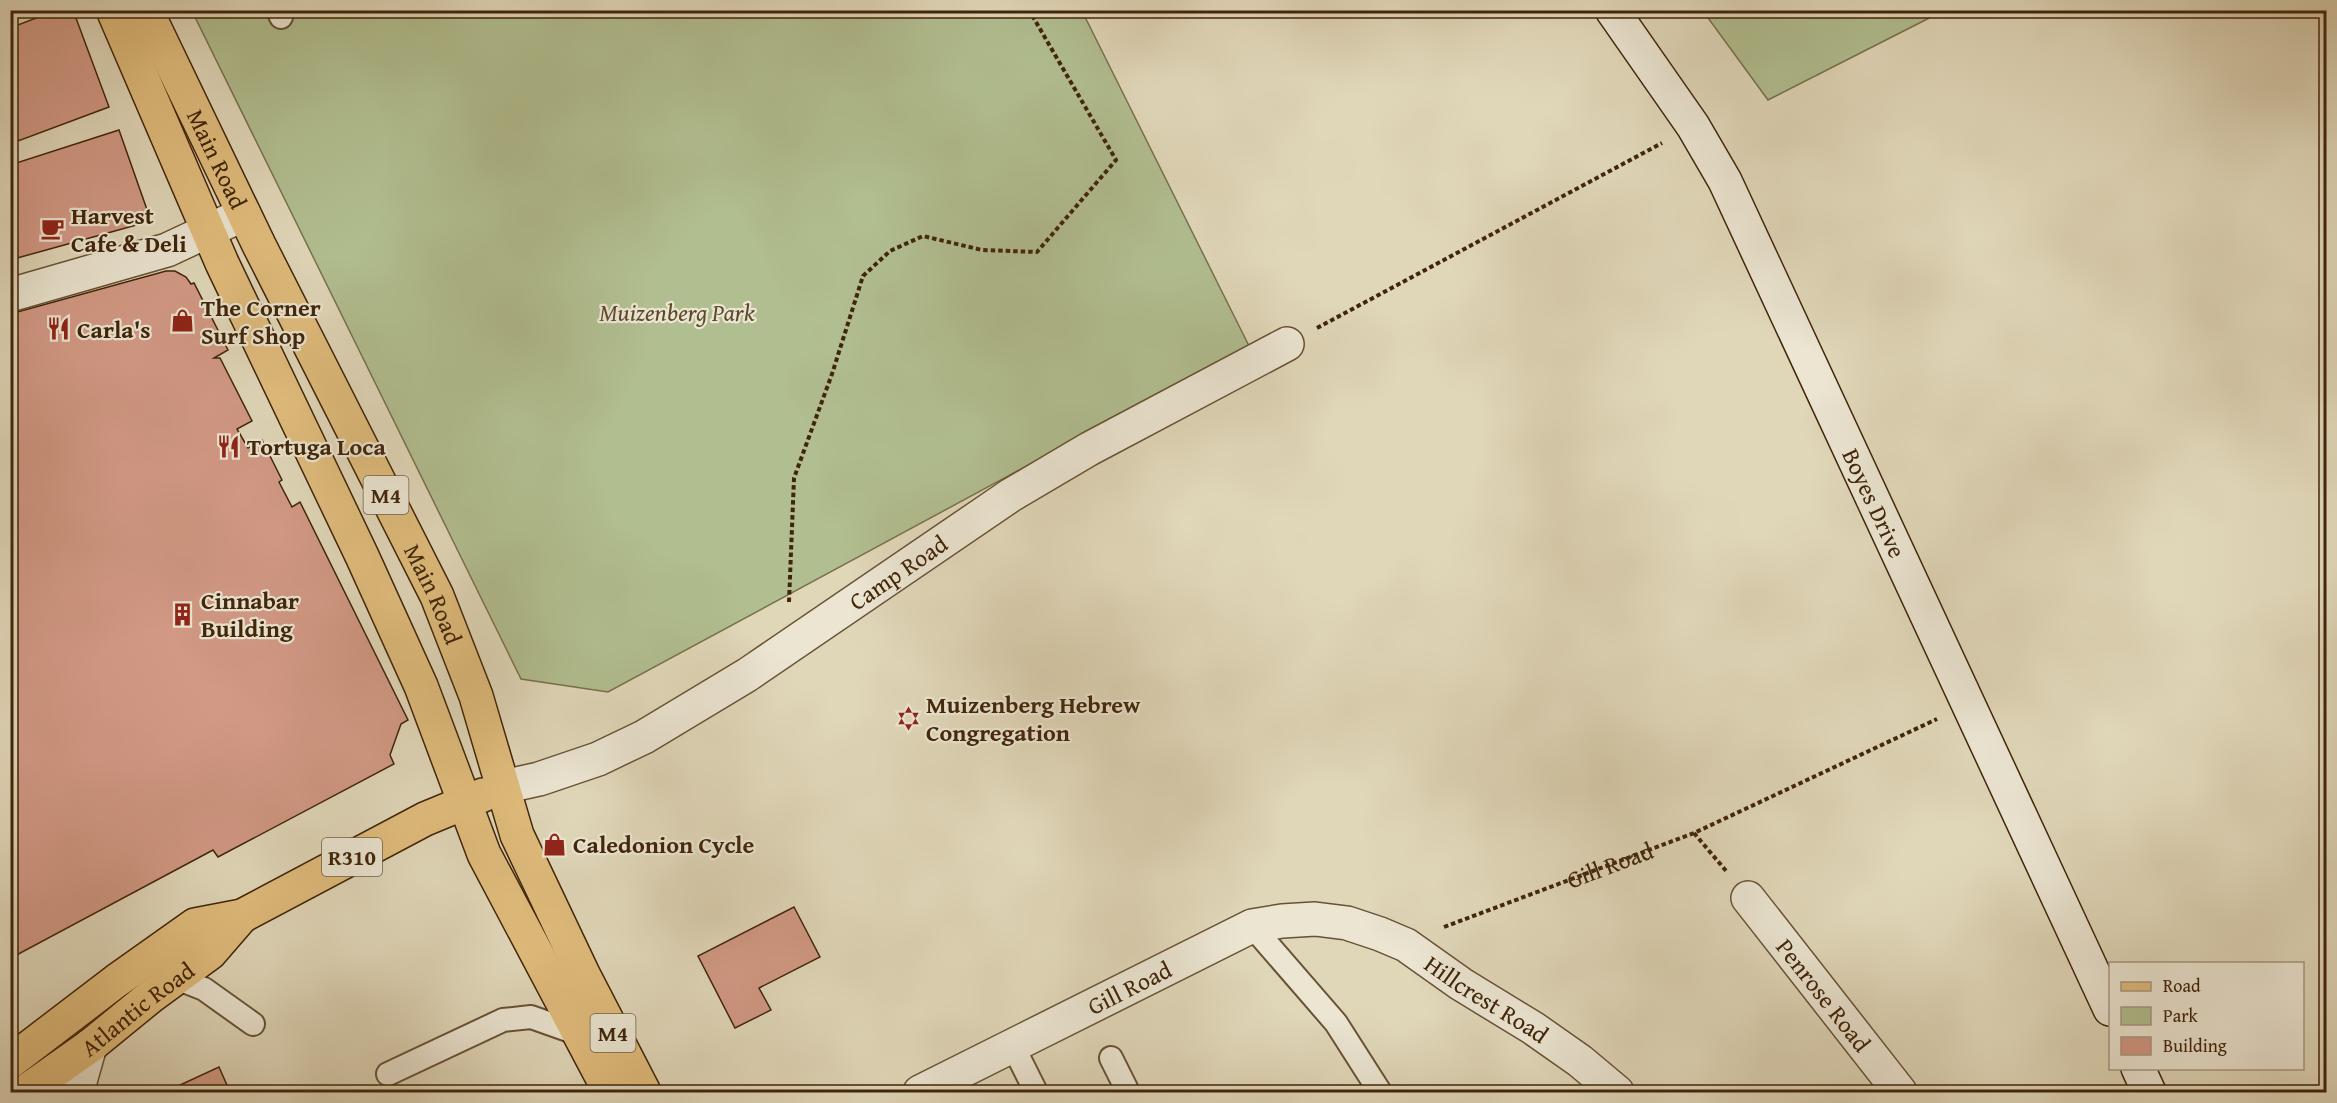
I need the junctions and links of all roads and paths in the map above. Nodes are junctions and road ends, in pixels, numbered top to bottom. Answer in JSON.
{"nodes":[{"id":1,"x":113,"y":10,"type":"edge"},
{"id":2,"x":146,"y":10,"type":"edge"},
{"id":3,"x":1029,"y":10,"type":"edge"},
{"id":4,"x":1611,"y":10,"type":"edge"},
{"id":5,"x":1672,"y":137,"type":"dead end"},
{"id":6,"x":244,"y":214,"type":"junction"},
{"id":7,"x":208,"y":231,"type":"junction"},
{"id":8,"x":10,"y":295,"type":"edge"},
{"id":9,"x":1287,"y":344,"type":"joint"},
{"id":10,"x":789,"y":608,"type":"dead end"},
{"id":11,"x":1942,"y":717,"type":"dead end"},
{"id":12,"x":503,"y":787,"type":"junction"},
{"id":13,"x":464,"y":802,"type":"junction"},
{"id":14,"x":1694,"y":833,"type":"junction"},
{"id":15,"x":1748,"y":898,"type":"joint"},
{"id":16,"x":242,"y":916,"type":"junction"},
{"id":17,"x":1459,"y":922,"type":"dead end"},
{"id":18,"x":1347,"y":923,"type":"joint"},
{"id":19,"x":1252,"y":926,"type":"junction"},
{"id":20,"x":176,"y":978,"type":"junction"},
{"id":21,"x":2109,"y":1007,"type":"edge"},
{"id":22,"x":253,"y":1024,"type":"dead end"},
{"id":23,"x":579,"y":1035,"type":"junction"},
{"id":24,"x":90,"y":1046,"type":"junction"},
{"id":25,"x":1013,"y":1046,"type":"junction"},
{"id":26,"x":1111,"y":1058,"type":"dead end"},
{"id":27,"x":10,"y":1062,"type":"edge"},
{"id":28,"x":2139,"y":1070,"type":"edge"},
{"id":29,"x":388,"y":1074,"type":"dead end"},
{"id":30,"x":26,"y":1092,"type":"edge"},
{"id":31,"x":77,"y":1092,"type":"edge"},
{"id":32,"x":610,"y":1092,"type":"edge"},
{"id":33,"x":644,"y":1092,"type":"edge"},
{"id":34,"x":920,"y":1092,"type":"edge"},
{"id":35,"x":1036,"y":1092,"type":"edge"},
{"id":36,"x":1128,"y":1092,"type":"edge"},
{"id":37,"x":1380,"y":1092,"type":"edge"},
{"id":38,"x":1617,"y":1092,"type":"edge"},
{"id":39,"x":1900,"y":1092,"type":"edge"},
{"id":40,"x":2149,"y":1092,"type":"edge"}],
"edges":[{"from":1,"to":7,"type":"main road","name":"Main Road","number":"M4"},
{"from":2,"to":6,"type":"main road","name":"Main Road","number":"M4"},
{"from":3,"to":10,"type":"path"},
{"from":4,"to":21,"type":"street","name":"Boyes Drive"},
{"from":5,"to":9,"type":"path"},
{"from":6,"to":7,"type":"street"},
{"from":6,"to":12,"type":"main road","name":"Main Road","number":"M4"},
{"from":7,"to":8,"type":"street"},
{"from":7,"to":13,"type":"main road","name":"Main Road","number":"M4"},
{"from":9,"to":12,"type":"street","name":"Camp Road"},
{"from":11,"to":14,"type":"path","name":"Gill Road"},
{"from":12,"to":13,"type":"main road","name":"Atlantic Road","number":"R310"},
{"from":12,"to":33,"type":"main road","name":"Main Road","number":"M4"},
{"from":13,"to":16,"type":"main road","name":"Atlantic Road","number":"R310"},
{"from":13,"to":23,"type":"main road","name":"Main Road","number":"M4"},
{"from":14,"to":15,"type":"path"},
{"from":14,"to":17,"type":"path","name":"Gill Road"},
{"from":15,"to":39,"type":"street","name":"Penrose Road"},
{"from":16,"to":20,"type":"main road","name":"Atlantic Road","number":"R310"},
{"from":16,"to":27,"type":"main road","name":"Atlantic Road","number":"R310"},
{"from":18,"to":19,"type":"street","name":"Gill Road"},
{"from":18,"to":38,"type":"street","name":"Hillcrest Road"},
{"from":19,"to":25,"type":"street","name":"Gill Road"},
{"from":19,"to":37,"type":"lane"},
{"from":20,"to":22,"type":"lane"},
{"from":20,"to":24,"type":"main road","name":"Atlantic Road","number":"R310"},
{"from":23,"to":29,"type":"lane"},
{"from":23,"to":32,"type":"main road","name":"Main Road","number":"M4"},
{"from":24,"to":30,"type":"main road","name":"Atlantic Road","number":"R310"},
{"from":24,"to":31,"type":"street"},
{"from":25,"to":34,"type":"street","name":"Gill Road"},
{"from":25,"to":35,"type":"lane"},
{"from":26,"to":36,"type":"lane"},
{"from":28,"to":40,"type":"street"}]}
